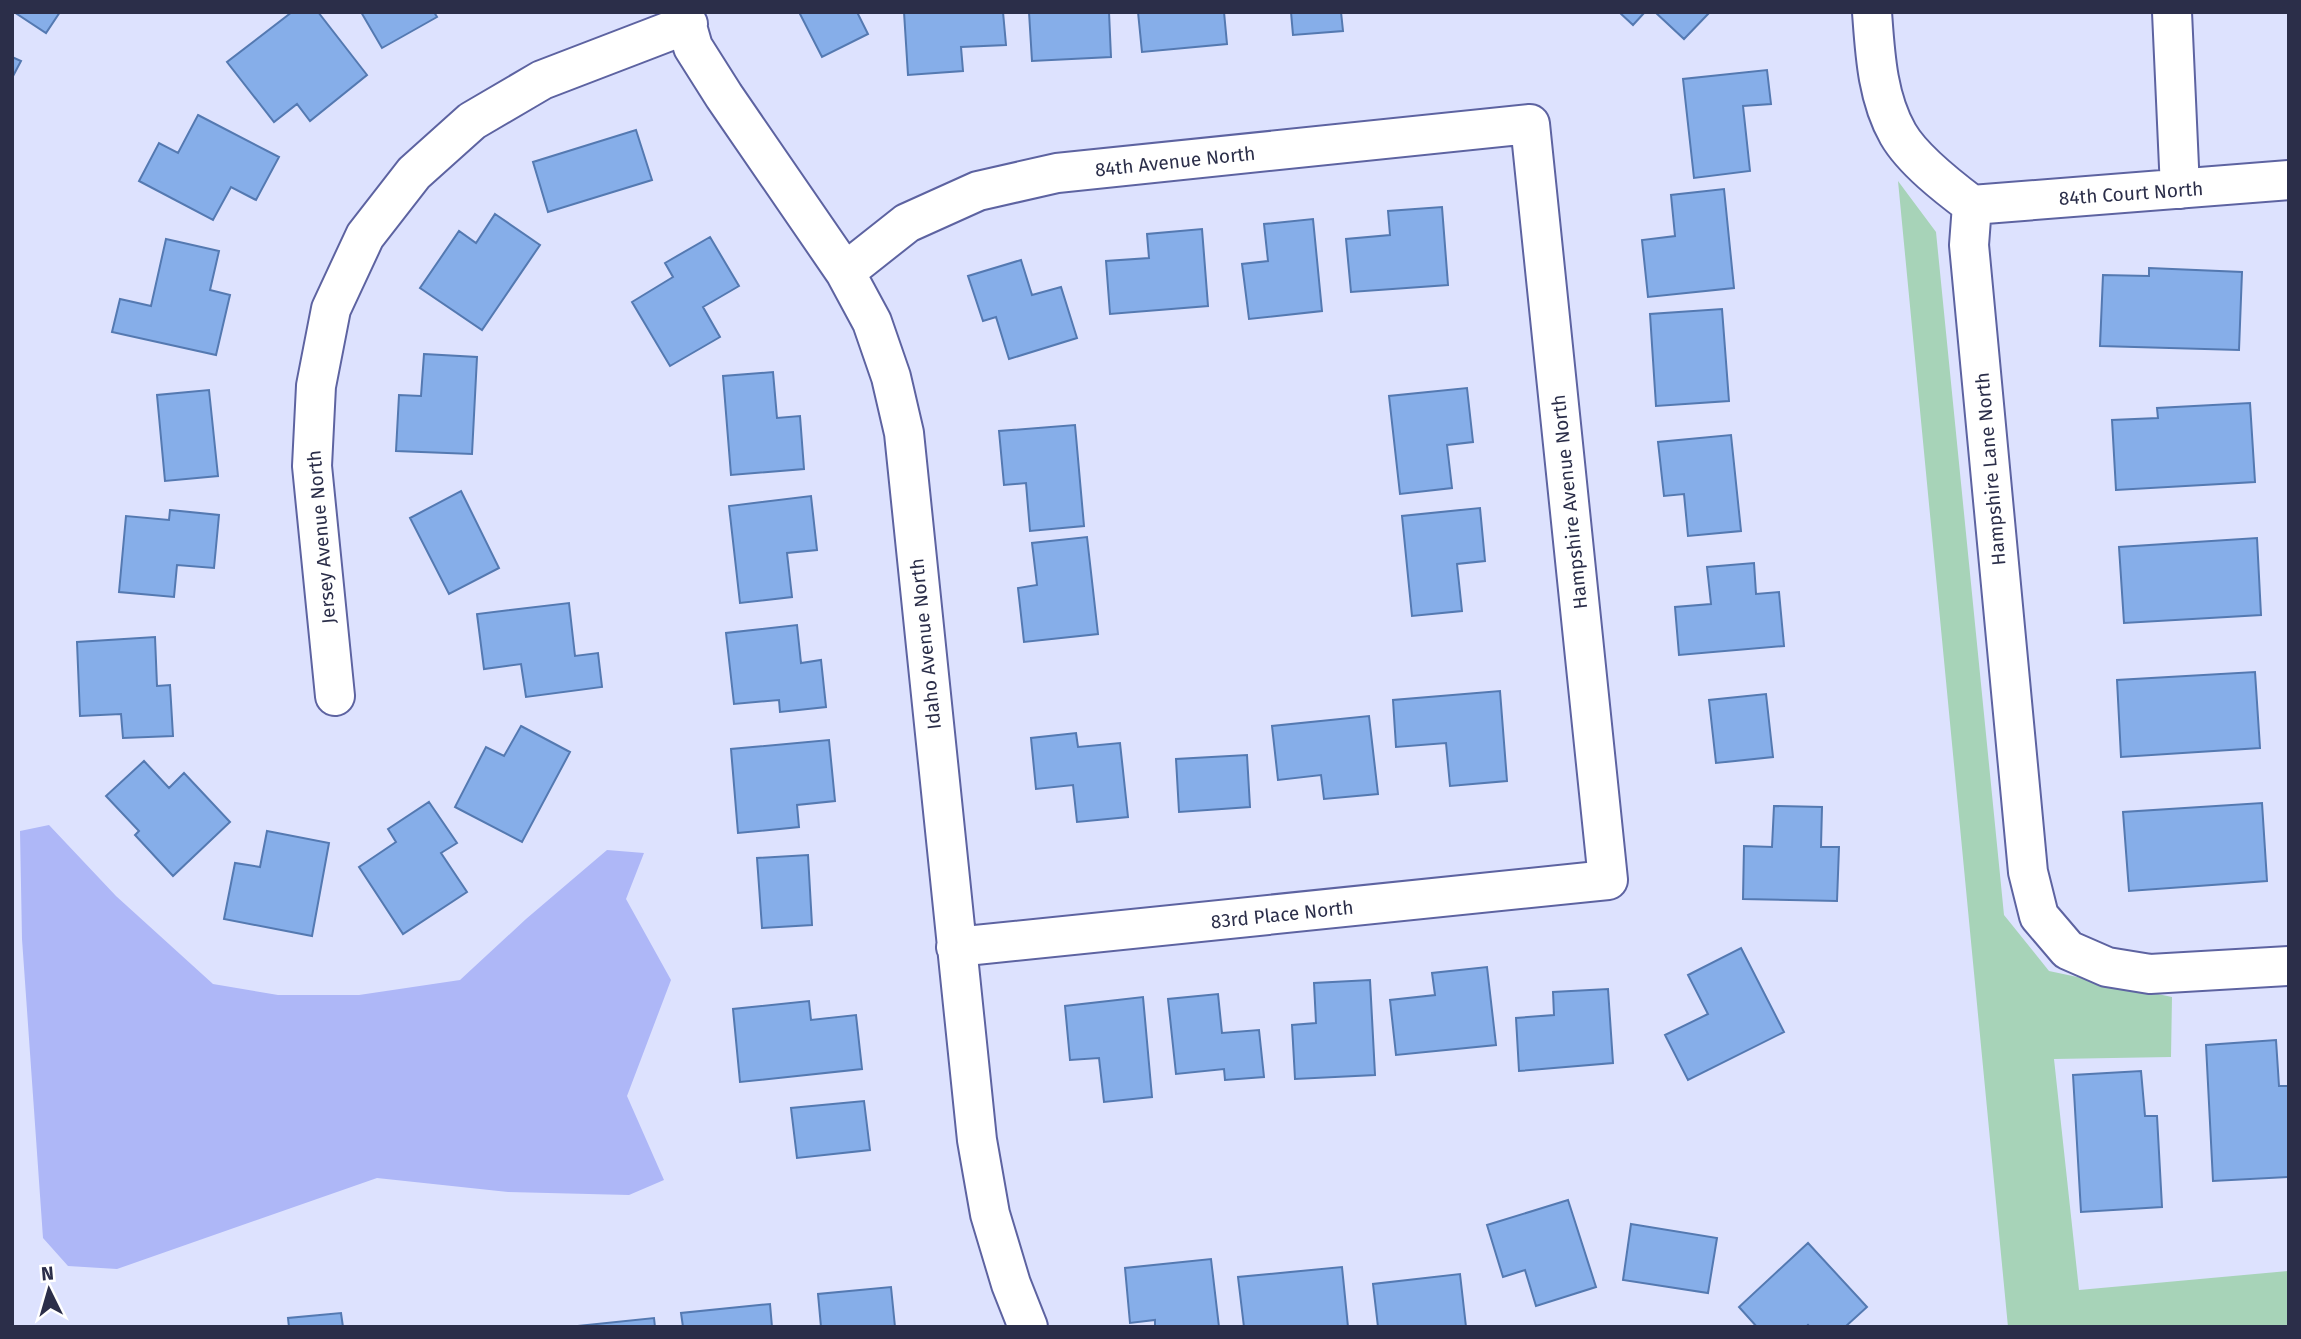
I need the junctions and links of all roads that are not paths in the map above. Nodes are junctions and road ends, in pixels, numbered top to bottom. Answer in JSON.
{"nodes":[{"id":1,"x":1872,"y":12,"type":"edge"},
{"id":2,"x":2172,"y":12,"type":"edge"},
{"id":3,"x":685,"y":18,"type":"edge"},
{"id":4,"x":1531,"y":124,"type":"joint"},
{"id":5,"x":2289,"y":180,"type":"edge"},
{"id":6,"x":2180,"y":189,"type":"junction"},
{"id":7,"x":1972,"y":205,"type":"junction"},
{"id":8,"x":845,"y":272,"type":"junction"},
{"id":9,"x":335,"y":696,"type":"dead end"},
{"id":10,"x":1608,"y":880,"type":"joint"},
{"id":11,"x":956,"y":947,"type":"junction"},
{"id":12,"x":2289,"y":966,"type":"edge"},
{"id":13,"x":1028,"y":1327,"type":"edge"}],
"edges":[{"from":1,"to":7,"type":"street"},
{"from":2,"to":6,"type":"street"},
{"from":3,"to":8,"type":"street","name":"Idaho Avenue North"},
{"from":3,"to":9,"type":"street","name":"Jersey Avenue North"},
{"from":4,"to":8,"type":"street","name":"84th Avenue North"},
{"from":4,"to":10,"type":"street","name":"Hampshire Avenue North"},
{"from":5,"to":6,"type":"street","name":"84th Court North"},
{"from":6,"to":7,"type":"street","name":"84th Court North"},
{"from":7,"to":12,"type":"street","name":"Hampshire Lane North"},
{"from":8,"to":11,"type":"street","name":"Idaho Avenue North"},
{"from":10,"to":11,"type":"street","name":"83rd Place North"},
{"from":11,"to":13,"type":"street","name":"Idaho Avenue North"}]}
